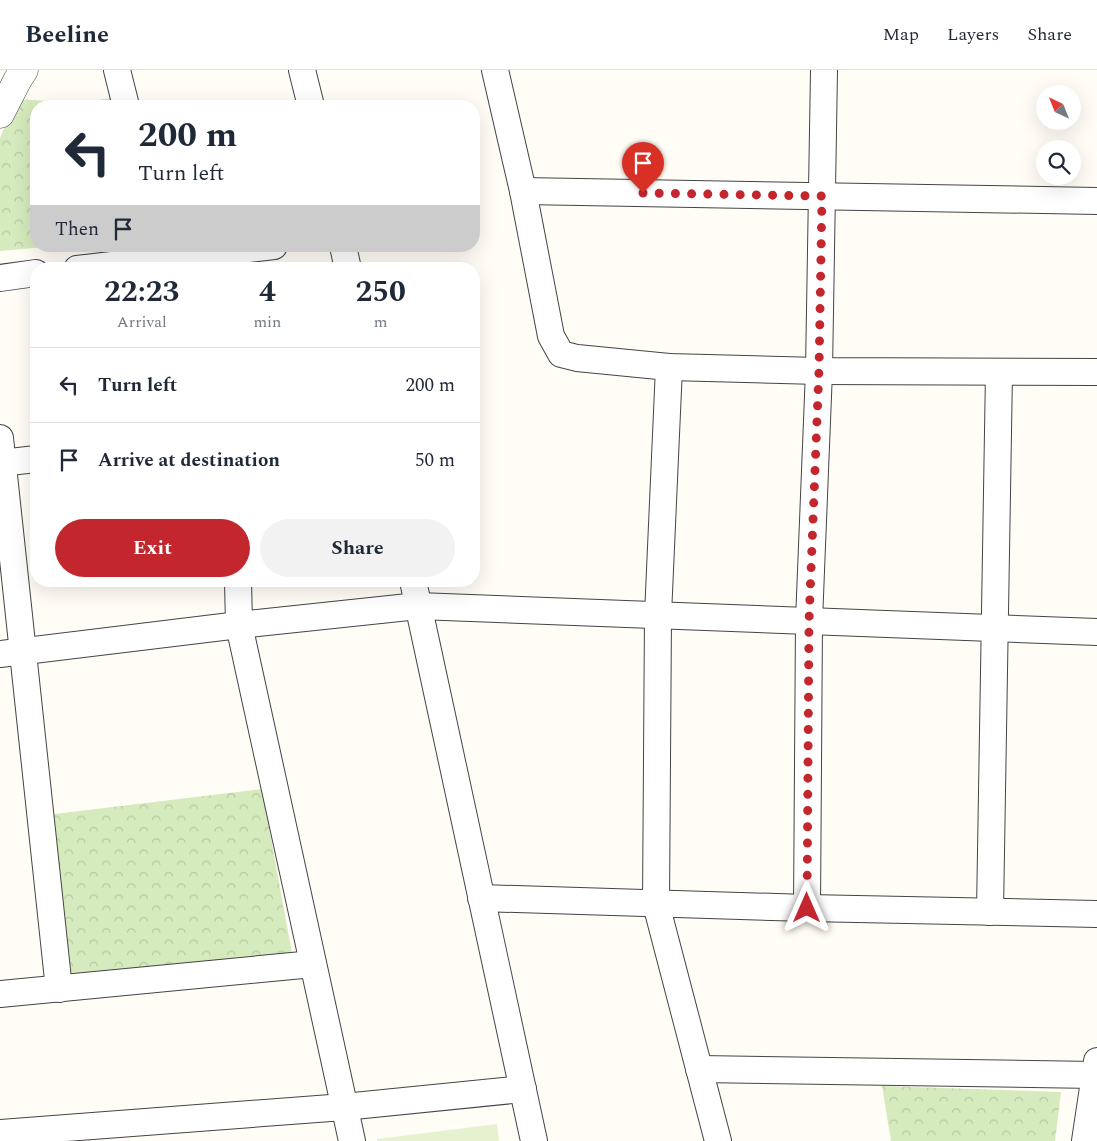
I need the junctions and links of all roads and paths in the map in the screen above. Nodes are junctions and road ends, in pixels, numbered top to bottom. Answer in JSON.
{"nodes":[{"id":1,"x":24,"y":70,"type":"edge"},
{"id":2,"x":118,"y":70,"type":"edge"},
{"id":3,"x":302,"y":70,"type":"edge"},
{"id":4,"x":495,"y":70,"type":"edge"},
{"id":5,"x":824,"y":70,"type":"edge"},
{"id":6,"x":125,"y":100,"type":"edge"},
{"id":7,"x":310,"y":100,"type":"edge"},
{"id":8,"x":0,"y":114,"type":"edge"},
{"id":9,"x":523,"y":192,"type":"junction"},
{"id":10,"x":822,"y":196,"type":"junction"},
{"id":11,"x":1097,"y":201,"type":"edge"},
{"id":12,"x":175,"y":252,"type":"edge"},
{"id":13,"x":159,"y":253,"type":"edge"},
{"id":14,"x":113,"y":262,"type":"edge"},
{"id":15,"x":30,"y":274,"type":"edge"},
{"id":16,"x":0,"y":278,"type":"edge"},
{"id":17,"x":669,"y":367,"type":"junction"},
{"id":18,"x":819,"y":370,"type":"junction"},
{"id":19,"x":999,"y":372,"type":"junction"},
{"id":20,"x":1097,"y":372,"type":"edge"},
{"id":21,"x":1,"y":454,"type":"edge"},
{"id":22,"x":30,"y":457,"type":"edge"},
{"id":23,"x":238,"y":587,"type":"edge"},
{"id":24,"x":414,"y":587,"type":"edge"},
{"id":25,"x":418,"y":606,"type":"junction"},
{"id":26,"x":658,"y":615,"type":"junction"},
{"id":27,"x":809,"y":621,"type":"junction"},
{"id":28,"x":239,"y":625,"type":"junction"},
{"id":29,"x":995,"y":628,"type":"junction"},
{"id":30,"x":1097,"y":632,"type":"edge"},
{"id":31,"x":11,"y":653,"type":"edge"},
{"id":32,"x":481,"y":898,"type":"junction"},
{"id":33,"x":656,"y":904,"type":"junction"},
{"id":34,"x":807,"y":908,"type":"junction"},
{"id":35,"x":990,"y":912,"type":"junction"},
{"id":36,"x":1097,"y":914,"type":"edge"},
{"id":37,"x":313,"y":964,"type":"junction"},
{"id":38,"x":59,"y":989,"type":"junction"},
{"id":39,"x":0,"y":994,"type":"edge"},
{"id":40,"x":1096,"y":1068,"type":"edge"},
{"id":41,"x":699,"y":1069,"type":"junction"},
{"id":42,"x":523,"y":1089,"type":"junction"},
{"id":43,"x":344,"y":1107,"type":"junction"},
{"id":44,"x":0,"y":1133,"type":"edge"},
{"id":45,"x":352,"y":1141,"type":"edge"},
{"id":46,"x":534,"y":1141,"type":"edge"},
{"id":47,"x":718,"y":1141,"type":"edge"},
{"id":48,"x":1085,"y":1141,"type":"edge"}],
"edges":[{"from":1,"to":8,"type":"street"},
{"from":2,"to":6,"type":"street"},
{"from":3,"to":7,"type":"street"},
{"from":4,"to":9,"type":"street"},
{"from":5,"to":10,"type":"street"},
{"from":9,"to":10,"type":"street"},
{"from":9,"to":17,"type":"street"},
{"from":10,"to":11,"type":"street"},
{"from":10,"to":18,"type":"street"},
{"from":12,"to":13,"type":"street"},
{"from":13,"to":14,"type":"street"},
{"from":15,"to":16,"type":"street"},
{"from":17,"to":18,"type":"street"},
{"from":17,"to":26,"type":"street"},
{"from":18,"to":19,"type":"street"},
{"from":18,"to":27,"type":"street"},
{"from":19,"to":20,"type":"street"},
{"from":19,"to":29,"type":"street"},
{"from":21,"to":22,"type":"street"},
{"from":21,"to":31,"type":"street"},
{"from":23,"to":28,"type":"street"},
{"from":24,"to":25,"type":"street"},
{"from":25,"to":26,"type":"street"},
{"from":25,"to":28,"type":"street"},
{"from":25,"to":32,"type":"street"},
{"from":26,"to":27,"type":"street"},
{"from":26,"to":33,"type":"street"},
{"from":27,"to":29,"type":"street"},
{"from":27,"to":34,"type":"street"},
{"from":28,"to":31,"type":"street"},
{"from":28,"to":37,"type":"street"},
{"from":29,"to":30,"type":"street"},
{"from":29,"to":35,"type":"street"},
{"from":31,"to":38,"type":"street"},
{"from":32,"to":33,"type":"street"},
{"from":32,"to":42,"type":"street"},
{"from":33,"to":34,"type":"street"},
{"from":33,"to":41,"type":"street"},
{"from":34,"to":35,"type":"street"},
{"from":35,"to":36,"type":"street"},
{"from":37,"to":38,"type":"street"},
{"from":37,"to":43,"type":"street"},
{"from":38,"to":39,"type":"street"},
{"from":40,"to":41,"type":"street"},
{"from":40,"to":48,"type":"street"},
{"from":41,"to":47,"type":"street"},
{"from":42,"to":43,"type":"street"},
{"from":42,"to":46,"type":"street"},
{"from":43,"to":44,"type":"street"},
{"from":43,"to":45,"type":"street"}]}
